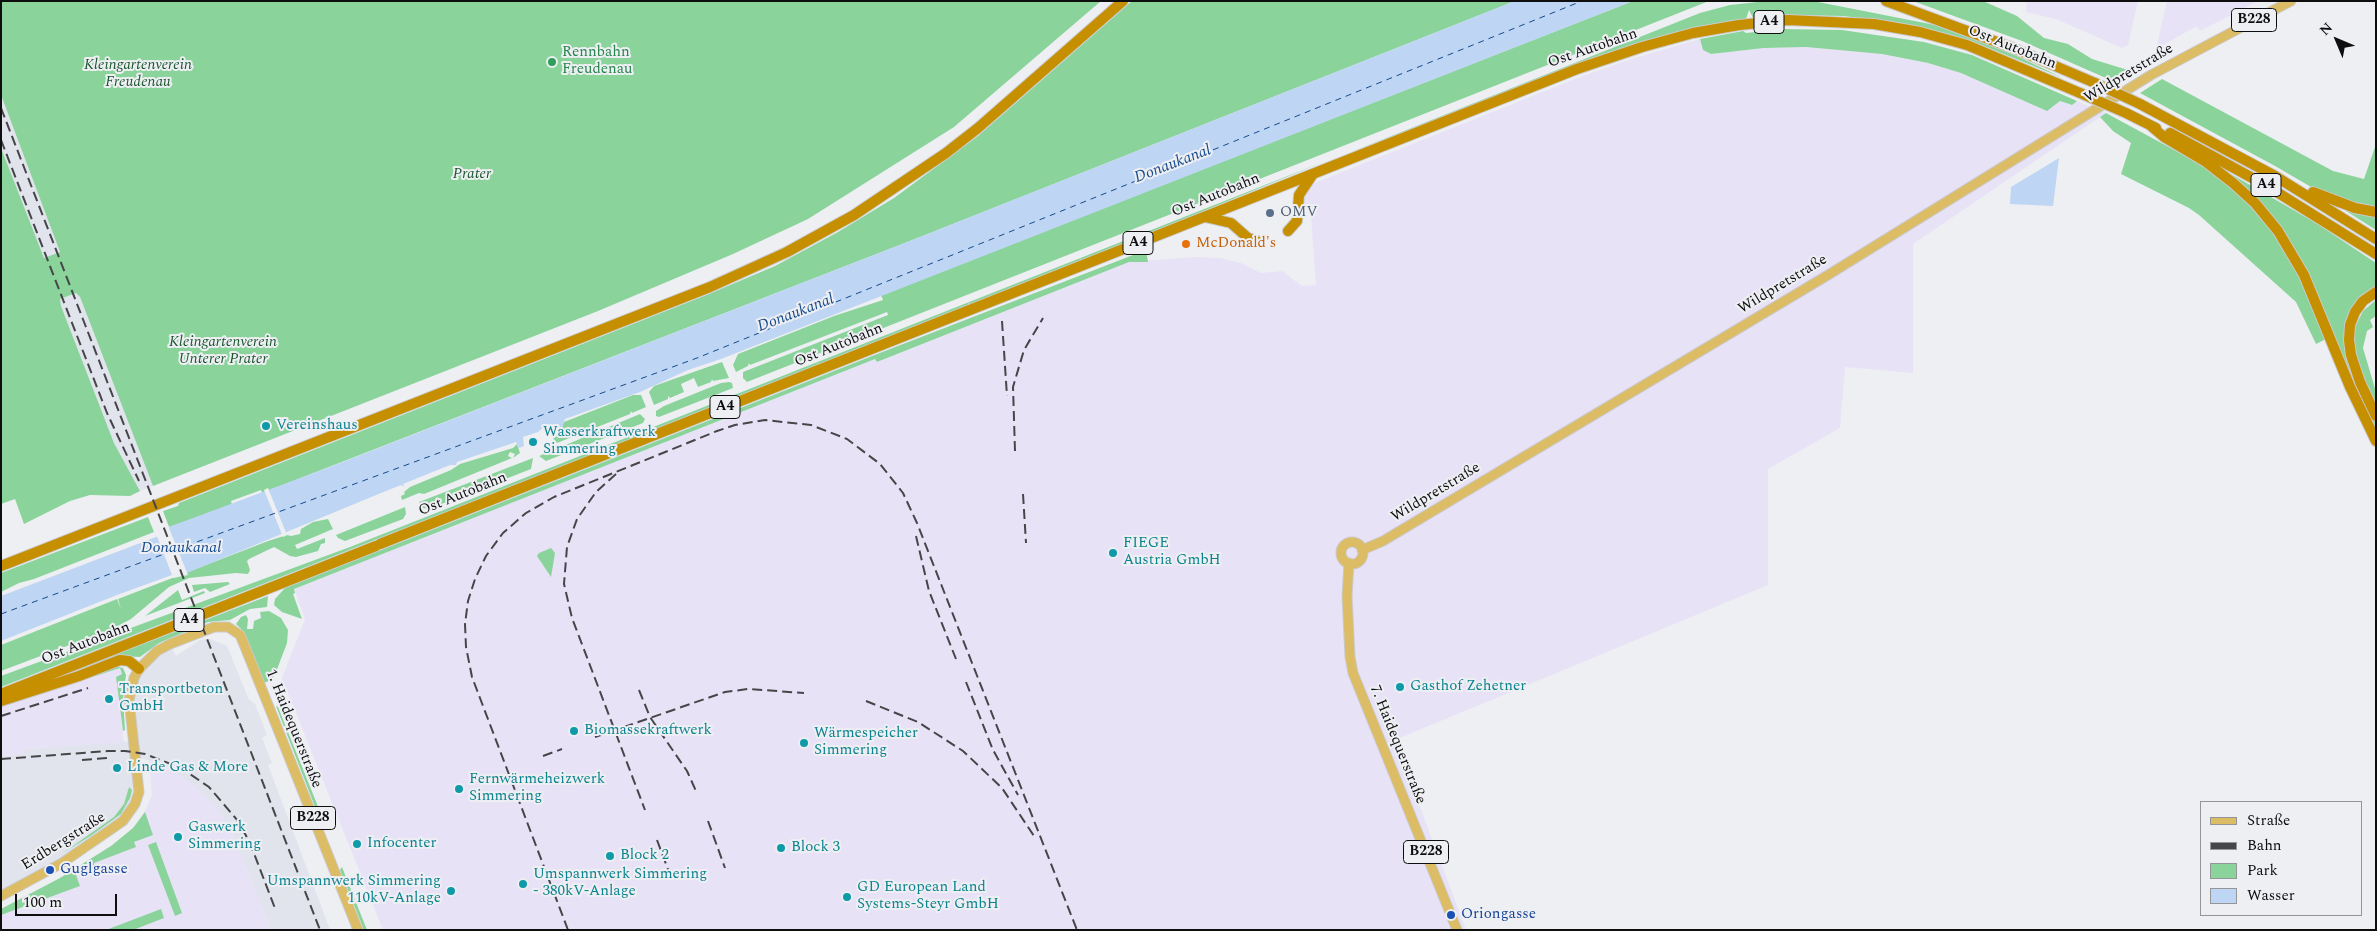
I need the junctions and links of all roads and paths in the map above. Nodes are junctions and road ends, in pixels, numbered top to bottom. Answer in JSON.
{"nodes":[{"id":1,"x":1123,"y":1,"type":"edge"},
{"id":2,"x":1886,"y":1,"type":"edge"},
{"id":3,"x":2291,"y":1,"type":"edge"},
{"id":4,"x":2151,"y":126,"type":"junction"},
{"id":5,"x":1314,"y":173,"type":"junction"},
{"id":6,"x":2275,"y":176,"type":"junction"},
{"id":7,"x":2376,"y":212,"type":"edge"},
{"id":8,"x":1205,"y":217,"type":"junction"},
{"id":9,"x":1288,"y":230,"type":"dead end"},
{"id":10,"x":2376,"y":239,"type":"edge"},
{"id":11,"x":1259,"y":242,"type":"dead end"},
{"id":12,"x":2376,"y":254,"type":"edge"},
{"id":13,"x":2376,"y":292,"type":"edge"},
{"id":14,"x":2376,"y":416,"type":"edge"},
{"id":15,"x":2376,"y":441,"type":"edge"},
{"id":16,"x":1362,"y":550,"type":"junction"},
{"id":17,"x":1349,"y":563,"type":"junction"},
{"id":18,"x":1,"y":566,"type":"edge"},
{"id":19,"x":228,"y":627,"type":"joint"},
{"id":20,"x":139,"y":669,"type":"junction"},
{"id":21,"x":1,"y":694,"type":"edge"},
{"id":22,"x":1,"y":701,"type":"edge"},
{"id":23,"x":1,"y":896,"type":"edge"},
{"id":24,"x":358,"y":930,"type":"edge"},
{"id":25,"x":1457,"y":930,"type":"edge"}],
"edges":[{"from":1,"to":18,"type":"highway"},
{"from":2,"to":6,"type":"highway","name":"Ost Autobahn","number":"A4","bridge":true},
{"from":3,"to":16,"type":"main road","name":"Wildpretstraße","number":"B228"},
{"from":4,"to":5,"type":"highway","name":"Ost Autobahn","number":"A4","bridge":true},
{"from":4,"to":12,"type":"highway","number":"A4"},
{"from":4,"to":15,"type":"highway"},
{"from":5,"to":8,"type":"highway","name":"Ost Autobahn","number":"A4"},
{"from":5,"to":9,"type":"highway"},
{"from":6,"to":7,"type":"highway"},
{"from":6,"to":10,"type":"highway","number":"A4"},
{"from":8,"to":11,"type":"highway"},
{"from":8,"to":21,"type":"highway","name":"Ost Autobahn","number":"A4"},
{"from":13,"to":14,"type":"highway"},
{"from":16,"to":17,"type":"main road"},
{"from":16,"to":17,"type":"main road","name":"7. Haidequerstraße"},
{"from":17,"to":25,"type":"main road","name":"7. Haidequerstraße","number":"B228"},
{"from":19,"to":20,"type":"main road","name":"Erdbergstraße"},
{"from":19,"to":24,"type":"main road","name":"1. Haidequerstraße","number":"B228"},
{"from":20,"to":22,"type":"highway"},
{"from":20,"to":23,"type":"main road","name":"Erdbergstraße"}]}
